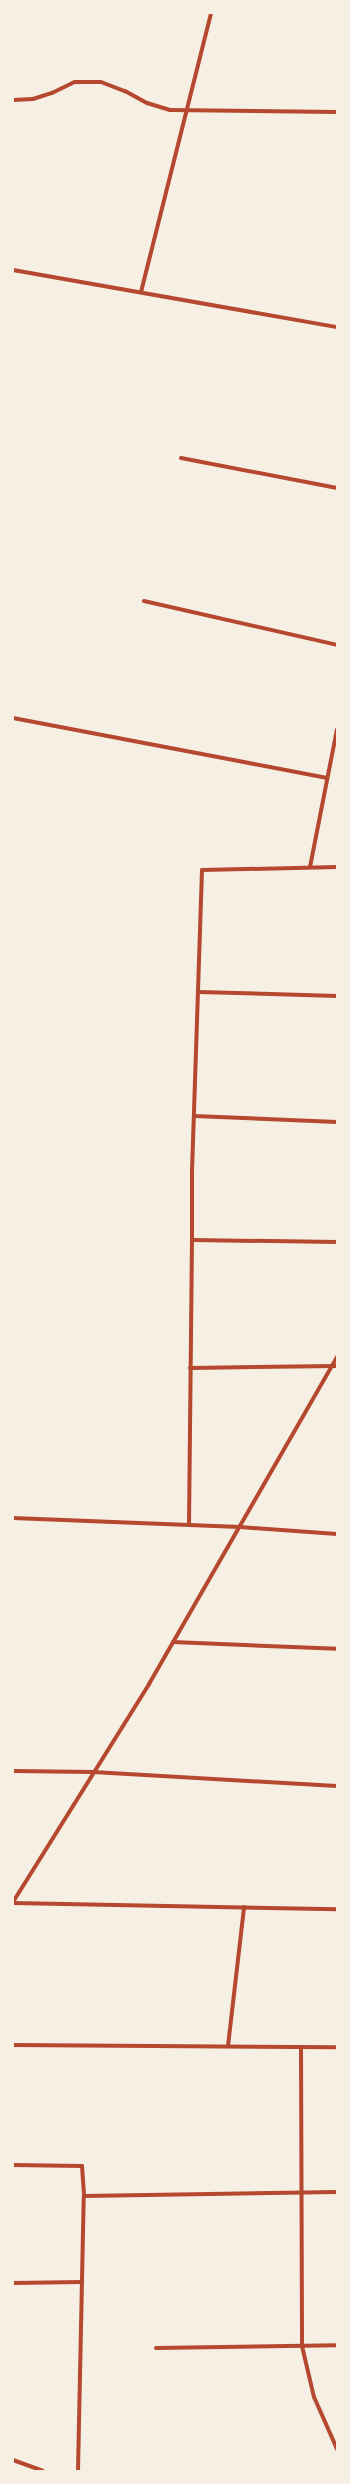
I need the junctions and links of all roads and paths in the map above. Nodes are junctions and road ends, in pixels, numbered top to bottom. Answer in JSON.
{"nodes":[{"id":1,"x":211,"y":13,"type":"edge"},
{"id":2,"x":13,"y":100,"type":"edge"},
{"id":3,"x":187,"y":110,"type":"junction"},
{"id":4,"x":337,"y":112,"type":"edge"},
{"id":5,"x":13,"y":270,"type":"edge"},
{"id":6,"x":141,"y":292,"type":"junction"},
{"id":7,"x":337,"y":327,"type":"edge"},
{"id":8,"x":181,"y":458,"type":"dead end"},
{"id":9,"x":337,"y":488,"type":"edge"},
{"id":10,"x":144,"y":601,"type":"dead end"},
{"id":11,"x":337,"y":644,"type":"edge"},
{"id":12,"x":13,"y":718,"type":"edge"},
{"id":13,"x":337,"y":730,"type":"edge"},
{"id":14,"x":327,"y":778,"type":"junction"},
{"id":15,"x":310,"y":867,"type":"junction"},
{"id":16,"x":337,"y":867,"type":"edge"},
{"id":17,"x":198,"y":992,"type":"junction"},
{"id":18,"x":337,"y":996,"type":"edge"},
{"id":19,"x":194,"y":1116,"type":"junction"},
{"id":20,"x":337,"y":1122,"type":"edge"},
{"id":21,"x":192,"y":1240,"type":"junction"},
{"id":22,"x":337,"y":1242,"type":"edge"},
{"id":23,"x":337,"y":1357,"type":"edge"},
{"id":24,"x":335,"y":1366,"type":"edge"},
{"id":25,"x":190,"y":1368,"type":"junction"},
{"id":26,"x":13,"y":1518,"type":"edge"},
{"id":27,"x":189,"y":1525,"type":"junction"},
{"id":28,"x":240,"y":1527,"type":"junction"},
{"id":29,"x":337,"y":1534,"type":"edge"},
{"id":30,"x":173,"y":1642,"type":"junction"},
{"id":31,"x":337,"y":1650,"type":"edge"},
{"id":32,"x":13,"y":1771,"type":"edge"},
{"id":33,"x":93,"y":1772,"type":"junction"},
{"id":34,"x":337,"y":1786,"type":"edge"},
{"id":35,"x":13,"y":1902,"type":"edge"},
{"id":36,"x":244,"y":1907,"type":"junction"},
{"id":37,"x":337,"y":1909,"type":"edge"},
{"id":38,"x":13,"y":2045,"type":"edge"},
{"id":39,"x":228,"y":2046,"type":"junction"},
{"id":40,"x":301,"y":2047,"type":"junction"},
{"id":41,"x":337,"y":2047,"type":"edge"},
{"id":42,"x":13,"y":2165,"type":"edge"},
{"id":43,"x":301,"y":2192,"type":"junction"},
{"id":44,"x":337,"y":2192,"type":"edge"},
{"id":45,"x":84,"y":2196,"type":"junction"},
{"id":46,"x":82,"y":2282,"type":"junction"},
{"id":47,"x":13,"y":2283,"type":"edge"},
{"id":48,"x":337,"y":2345,"type":"edge"},
{"id":49,"x":302,"y":2346,"type":"junction"},
{"id":50,"x":156,"y":2348,"type":"dead end"},
{"id":51,"x":337,"y":2449,"type":"edge"},
{"id":52,"x":13,"y":2460,"type":"edge"},
{"id":53,"x":44,"y":2471,"type":"edge"},
{"id":54,"x":78,"y":2471,"type":"edge"}],
"edges":[{"from":1,"to":3,"type":"street"},
{"from":2,"to":3,"type":"street"},
{"from":3,"to":4,"type":"street"},
{"from":3,"to":6,"type":"street"},
{"from":5,"to":6,"type":"street"},
{"from":6,"to":7,"type":"street"},
{"from":8,"to":9,"type":"street"},
{"from":10,"to":11,"type":"street"},
{"from":12,"to":14,"type":"street"},
{"from":13,"to":14,"type":"street"},
{"from":14,"to":15,"type":"street"},
{"from":15,"to":16,"type":"street"},
{"from":15,"to":17,"type":"street"},
{"from":17,"to":18,"type":"street"},
{"from":17,"to":19,"type":"street"},
{"from":19,"to":20,"type":"street"},
{"from":19,"to":21,"type":"street"},
{"from":21,"to":22,"type":"street"},
{"from":21,"to":25,"type":"street"},
{"from":23,"to":24,"type":"street"},
{"from":24,"to":25,"type":"street"},
{"from":24,"to":28,"type":"street"},
{"from":25,"to":27,"type":"street"},
{"from":26,"to":27,"type":"street"},
{"from":27,"to":28,"type":"street"},
{"from":28,"to":29,"type":"street"},
{"from":28,"to":30,"type":"street"},
{"from":30,"to":31,"type":"street"},
{"from":30,"to":33,"type":"street"},
{"from":32,"to":33,"type":"street"},
{"from":33,"to":34,"type":"street"},
{"from":33,"to":35,"type":"street"},
{"from":35,"to":36,"type":"street"},
{"from":36,"to":37,"type":"street"},
{"from":36,"to":39,"type":"street"},
{"from":38,"to":39,"type":"street"},
{"from":39,"to":40,"type":"street"},
{"from":40,"to":41,"type":"street"},
{"from":40,"to":43,"type":"street"},
{"from":42,"to":45,"type":"street"},
{"from":43,"to":44,"type":"street"},
{"from":43,"to":45,"type":"street"},
{"from":43,"to":49,"type":"street"},
{"from":45,"to":46,"type":"street"},
{"from":46,"to":47,"type":"street"},
{"from":46,"to":54,"type":"street"},
{"from":48,"to":49,"type":"street"},
{"from":49,"to":50,"type":"street"},
{"from":49,"to":51,"type":"street"},
{"from":52,"to":53,"type":"street"}]}
